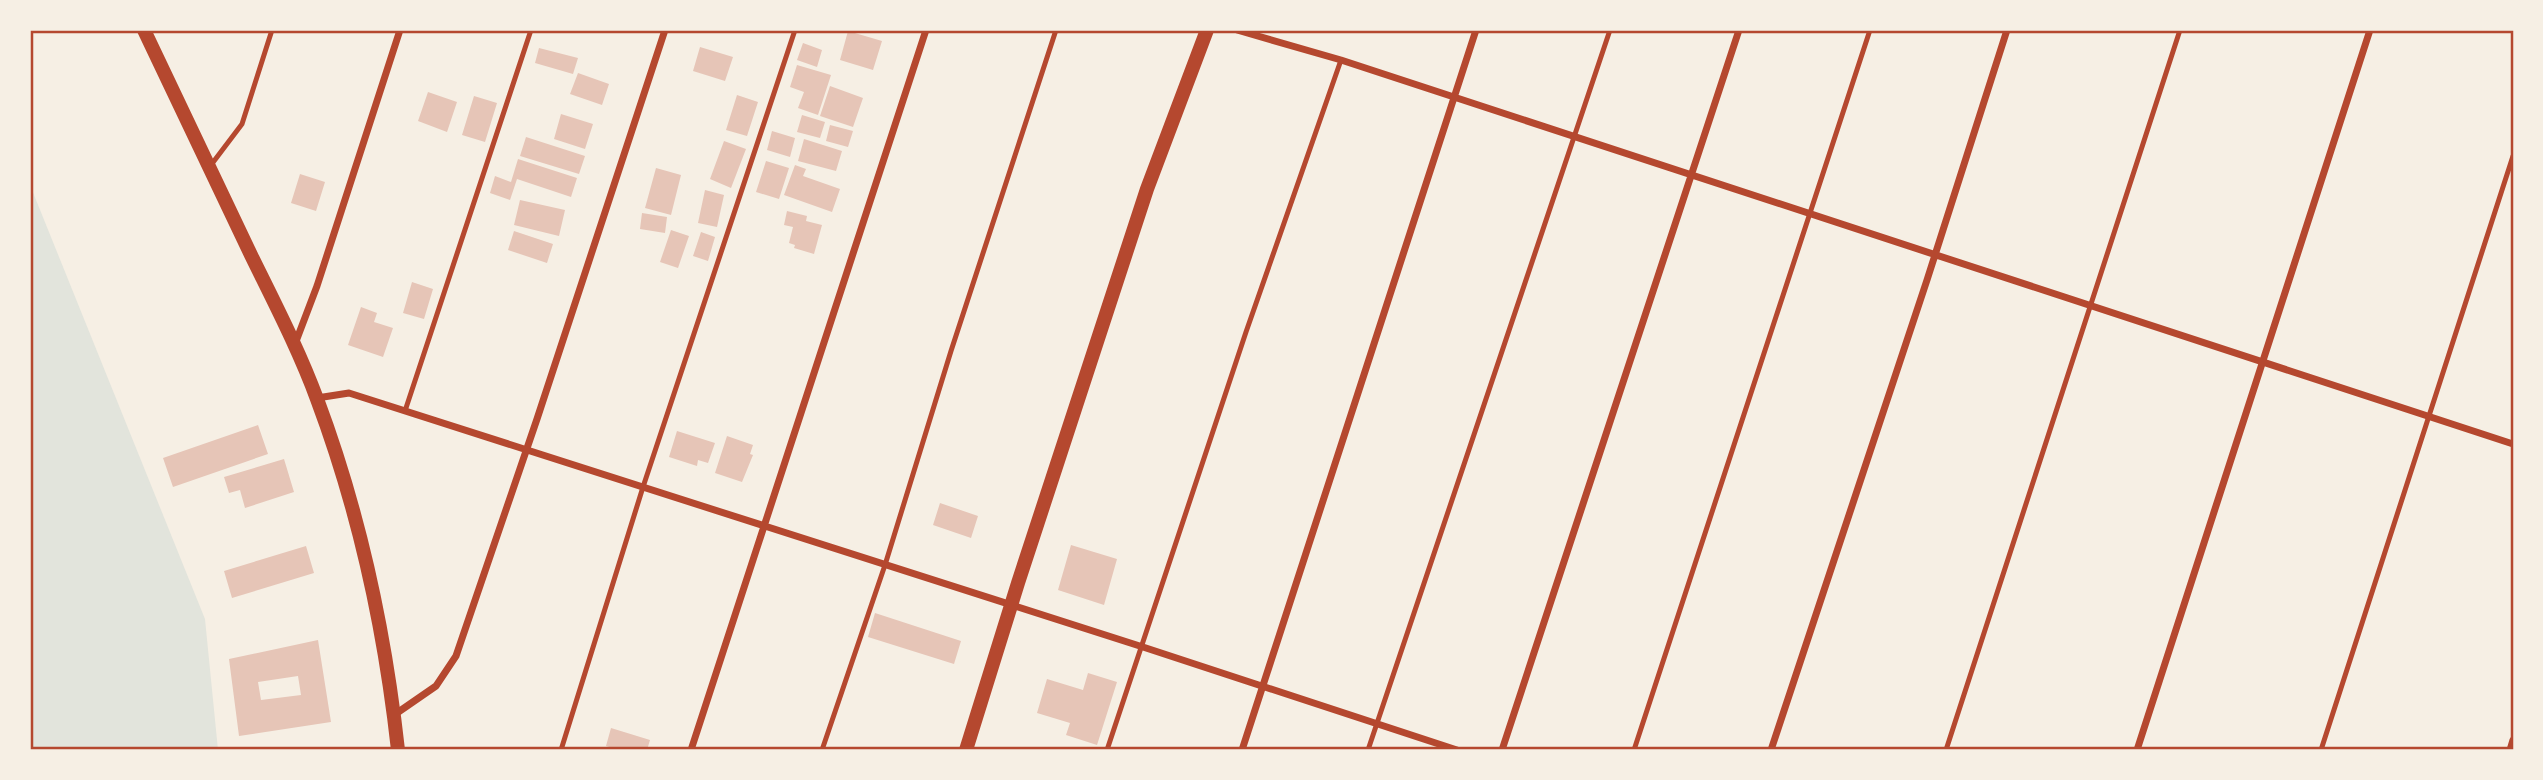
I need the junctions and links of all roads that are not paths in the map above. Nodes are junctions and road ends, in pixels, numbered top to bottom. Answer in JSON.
{"nodes":[{"id":1,"x":144,"y":30,"type":"edge"},
{"id":2,"x":272,"y":30,"type":"edge"},
{"id":3,"x":400,"y":30,"type":"edge"},
{"id":4,"x":531,"y":30,"type":"edge"},
{"id":5,"x":665,"y":30,"type":"edge"},
{"id":6,"x":795,"y":30,"type":"edge"},
{"id":7,"x":926,"y":30,"type":"edge"},
{"id":8,"x":1056,"y":30,"type":"edge"},
{"id":9,"x":1207,"y":30,"type":"edge"},
{"id":10,"x":1237,"y":30,"type":"edge"},
{"id":11,"x":1476,"y":30,"type":"edge"},
{"id":12,"x":1610,"y":30,"type":"edge"},
{"id":13,"x":1739,"y":30,"type":"edge"},
{"id":14,"x":1870,"y":30,"type":"edge"},
{"id":15,"x":2007,"y":30,"type":"edge"},
{"id":16,"x":2180,"y":30,"type":"edge"},
{"id":17,"x":2370,"y":30,"type":"edge"},
{"id":18,"x":1340,"y":60,"type":"junction"},
{"id":19,"x":1454,"y":98,"type":"junction"},
{"id":20,"x":1572,"y":137,"type":"junction"},
{"id":21,"x":2513,"y":156,"type":"edge"},
{"id":22,"x":209,"y":167,"type":"junction"},
{"id":23,"x":1691,"y":175,"type":"junction"},
{"id":24,"x":1808,"y":213,"type":"junction"},
{"id":25,"x":1935,"y":255,"type":"junction"},
{"id":26,"x":2091,"y":307,"type":"junction"},
{"id":27,"x":295,"y":346,"type":"junction"},
{"id":28,"x":2263,"y":361,"type":"junction"},
{"id":29,"x":317,"y":398,"type":"junction"},
{"id":30,"x":405,"y":411,"type":"junction"},
{"id":31,"x":2428,"y":414,"type":"junction"},
{"id":32,"x":2513,"y":444,"type":"edge"},
{"id":33,"x":527,"y":450,"type":"junction"},
{"id":34,"x":643,"y":487,"type":"junction"},
{"id":35,"x":765,"y":526,"type":"junction"},
{"id":36,"x":885,"y":565,"type":"junction"},
{"id":37,"x":1012,"y":605,"type":"junction"},
{"id":38,"x":1141,"y":647,"type":"junction"},
{"id":39,"x":1263,"y":685,"type":"junction"},
{"id":40,"x":394,"y":715,"type":"junction"},
{"id":41,"x":1377,"y":724,"type":"junction"},
{"id":42,"x":2513,"y":740,"type":"edge"},
{"id":43,"x":398,"y":750,"type":"edge"},
{"id":44,"x":561,"y":750,"type":"edge"},
{"id":45,"x":691,"y":750,"type":"edge"},
{"id":46,"x":822,"y":750,"type":"edge"},
{"id":47,"x":966,"y":750,"type":"edge"},
{"id":48,"x":1107,"y":750,"type":"edge"},
{"id":49,"x":1242,"y":750,"type":"edge"},
{"id":50,"x":1368,"y":750,"type":"edge"},
{"id":51,"x":1457,"y":750,"type":"edge"},
{"id":52,"x":1502,"y":750,"type":"edge"},
{"id":53,"x":1634,"y":750,"type":"edge"},
{"id":54,"x":1771,"y":750,"type":"edge"},
{"id":55,"x":1945,"y":750,"type":"edge"},
{"id":56,"x":2137,"y":750,"type":"edge"},
{"id":57,"x":2321,"y":750,"type":"edge"},
{"id":58,"x":2510,"y":750,"type":"edge"}],
"edges":[{"from":1,"to":22,"type":"main road"},
{"from":2,"to":22,"type":"lane"},
{"from":3,"to":27,"type":"street"},
{"from":4,"to":30,"type":"lane"},
{"from":5,"to":33,"type":"street"},
{"from":6,"to":34,"type":"lane"},
{"from":7,"to":35,"type":"street"},
{"from":8,"to":36,"type":"lane"},
{"from":9,"to":37,"type":"main road"},
{"from":10,"to":18,"type":"street"},
{"from":11,"to":19,"type":"street"},
{"from":12,"to":20,"type":"lane"},
{"from":13,"to":23,"type":"street"},
{"from":14,"to":24,"type":"lane"},
{"from":15,"to":25,"type":"street"},
{"from":16,"to":26,"type":"lane"},
{"from":17,"to":28,"type":"street"},
{"from":18,"to":19,"type":"street"},
{"from":18,"to":38,"type":"lane"},
{"from":19,"to":20,"type":"street"},
{"from":19,"to":39,"type":"street"},
{"from":20,"to":23,"type":"street"},
{"from":20,"to":41,"type":"lane"},
{"from":21,"to":31,"type":"lane"},
{"from":22,"to":27,"type":"main road"},
{"from":23,"to":24,"type":"street"},
{"from":23,"to":52,"type":"street"},
{"from":24,"to":25,"type":"street"},
{"from":24,"to":53,"type":"lane"},
{"from":25,"to":26,"type":"street"},
{"from":25,"to":54,"type":"street"},
{"from":26,"to":28,"type":"street"},
{"from":26,"to":55,"type":"lane"},
{"from":27,"to":29,"type":"main road"},
{"from":28,"to":31,"type":"street"},
{"from":28,"to":56,"type":"street"},
{"from":29,"to":30,"type":"street"},
{"from":29,"to":40,"type":"main road"},
{"from":30,"to":33,"type":"street"},
{"from":31,"to":32,"type":"street"},
{"from":31,"to":57,"type":"lane"},
{"from":33,"to":34,"type":"street"},
{"from":33,"to":40,"type":"street"},
{"from":34,"to":35,"type":"street"},
{"from":34,"to":44,"type":"lane"},
{"from":35,"to":36,"type":"street"},
{"from":35,"to":45,"type":"street"},
{"from":36,"to":37,"type":"street"},
{"from":36,"to":46,"type":"lane"},
{"from":37,"to":38,"type":"street"},
{"from":37,"to":47,"type":"main road"},
{"from":38,"to":39,"type":"street"},
{"from":38,"to":48,"type":"lane"},
{"from":39,"to":41,"type":"street"},
{"from":39,"to":49,"type":"street"},
{"from":40,"to":43,"type":"main road"},
{"from":41,"to":50,"type":"lane"},
{"from":41,"to":51,"type":"street"},
{"from":42,"to":58,"type":"street"}]}
